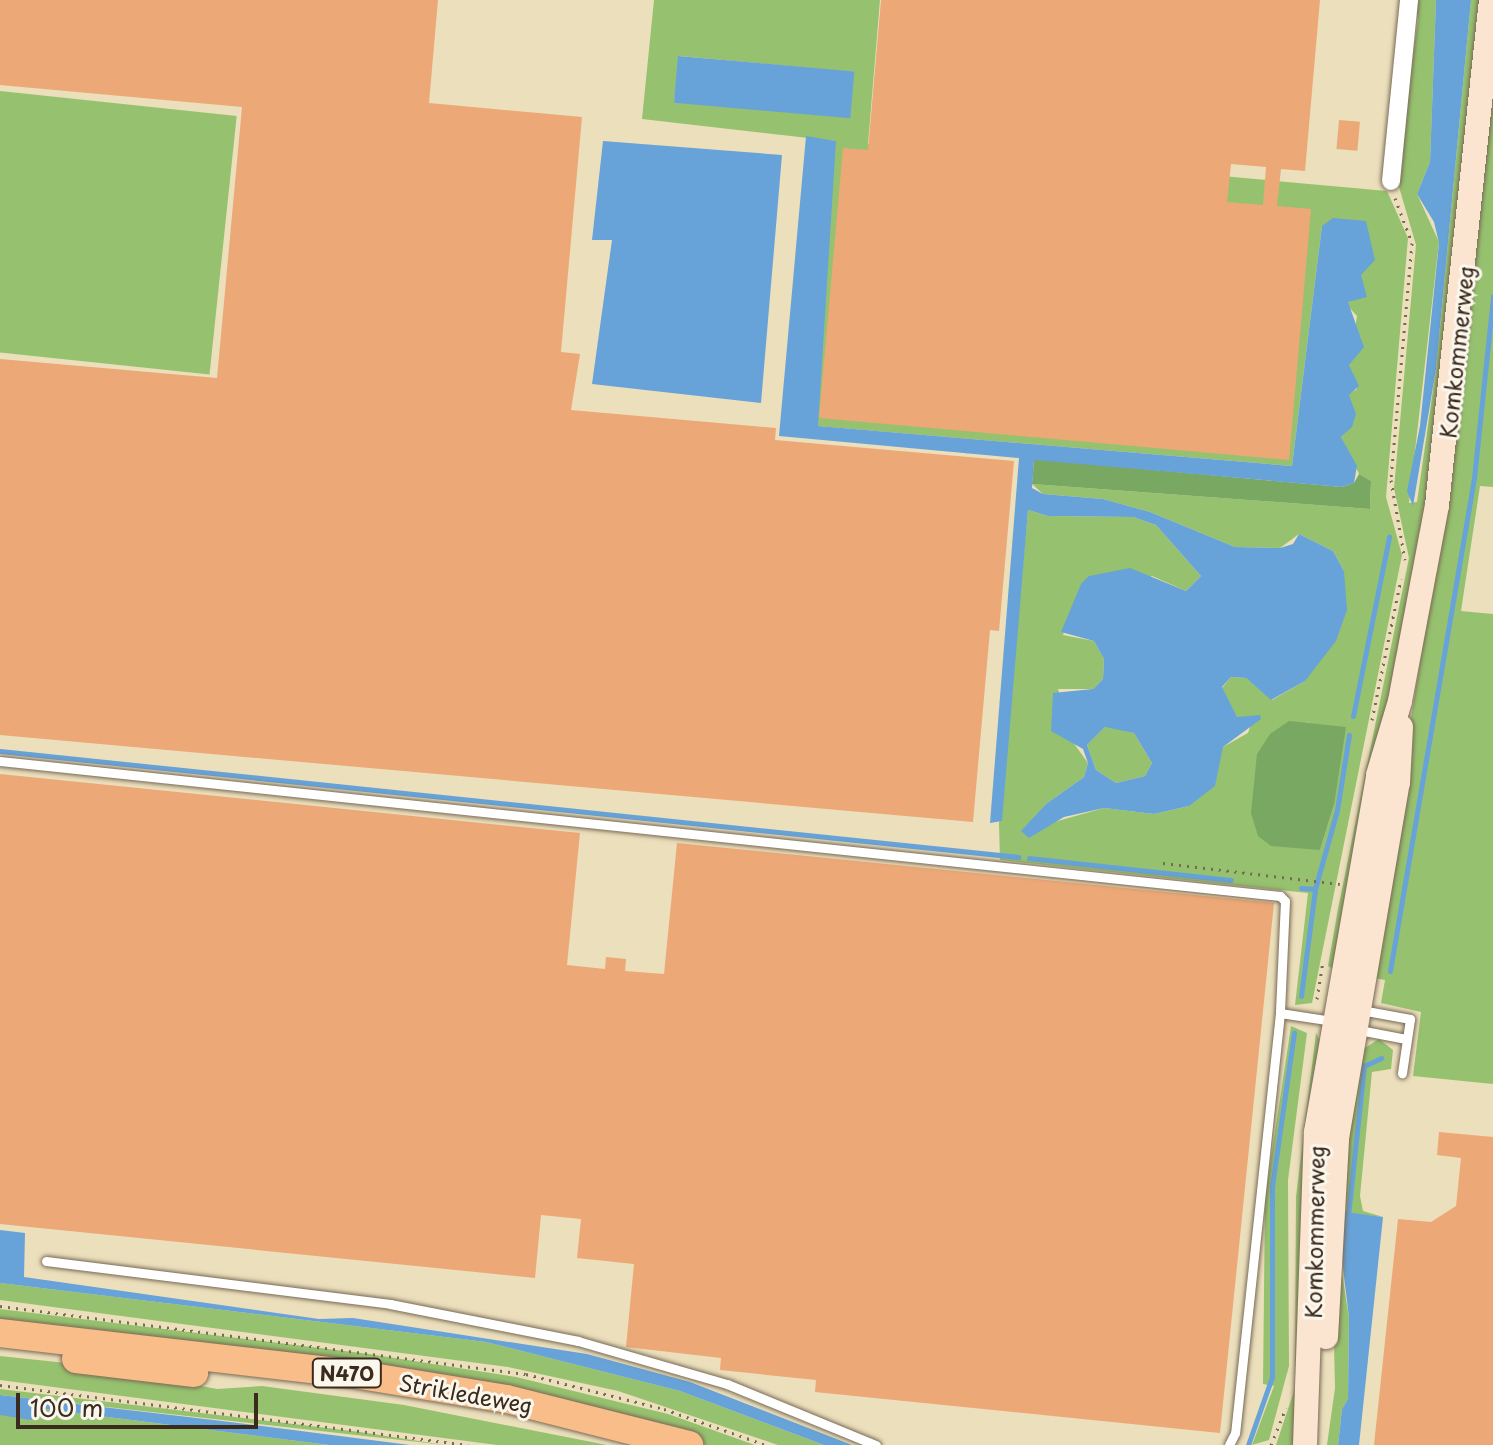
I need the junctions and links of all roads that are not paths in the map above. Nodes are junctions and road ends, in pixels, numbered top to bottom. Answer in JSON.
{"nodes":[{"id":1,"x":1409,"y":0,"type":"edge"},
{"id":2,"x":1491,"y":0,"type":"edge"},
{"id":3,"x":1391,"y":181,"type":"dead end"},
{"id":4,"x":0,"y":761,"type":"edge"},
{"id":5,"x":1280,"y":1013,"type":"junction"},
{"id":6,"x":1348,"y":1020,"type":"junction"},
{"id":7,"x":1406,"y":1039,"type":"junction"},
{"id":8,"x":1402,"y":1073,"type":"dead end"},
{"id":9,"x":46,"y":1261,"type":"dead end"},
{"id":10,"x":0,"y":1333,"type":"edge"},
{"id":11,"x":0,"y":1350,"type":"edge"},
{"id":12,"x":629,"y":1445,"type":"edge"},
{"id":13,"x":689,"y":1445,"type":"edge"},
{"id":14,"x":876,"y":1445,"type":"edge"},
{"id":15,"x":1229,"y":1445,"type":"edge"},
{"id":16,"x":1305,"y":1445,"type":"edge"},
{"id":17,"x":1323,"y":1445,"type":"edge"}],
"edges":[{"from":1,"to":3,"type":"street"},
{"from":2,"to":6,"type":"main road","name":"Komkommerweg"},
{"from":4,"to":5,"type":"lane"},
{"from":5,"to":6,"type":"lane"},
{"from":5,"to":15,"type":"lane"},
{"from":6,"to":7,"type":"lane"},
{"from":6,"to":7,"type":"lane"},
{"from":6,"to":16,"type":"main road","name":"Komkommerweg"},
{"from":6,"to":17,"type":"main road","name":"Komkommerweg"},
{"from":7,"to":8,"type":"lane"},
{"from":9,"to":14,"type":"lane"},
{"from":10,"to":13,"type":"main road","name":"Strikledeweg","number":"N470"},
{"from":11,"to":12,"type":"main road","name":"Strikledeweg","number":"N470"}]}
